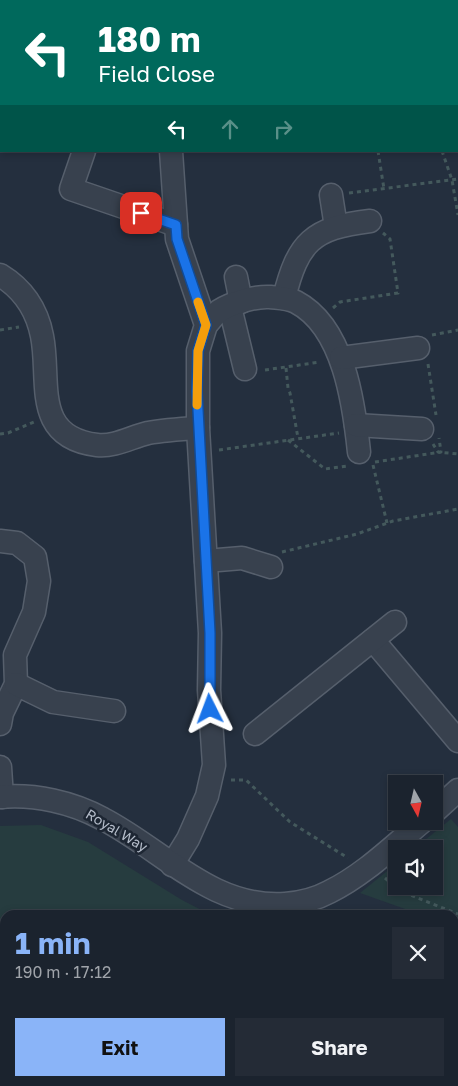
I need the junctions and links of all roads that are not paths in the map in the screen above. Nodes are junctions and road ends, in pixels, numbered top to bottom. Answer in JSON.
{"nodes":[{"id":1,"x":84,"y":152,"type":"edge"},
{"id":2,"x":171,"y":152,"type":"edge"},
{"id":3,"x":331,"y":196,"type":"road end"},
{"id":4,"x":370,"y":221,"type":"road end"},
{"id":5,"x":176,"y":225,"type":"junction"},
{"id":6,"x":336,"y":227,"type":"junction"},
{"id":7,"x":0,"y":275,"type":"edge"},
{"id":8,"x":236,"y":277,"type":"dead end"},
{"id":9,"x":284,"y":298,"type":"junction"},
{"id":10,"x":236,"y":305,"type":"junction"},
{"id":11,"x":206,"y":325,"type":"junction"},
{"id":12,"x":418,"y":348,"type":"road end"},
{"id":13,"x":341,"y":358,"type":"junction"},
{"id":14,"x":246,"y":369,"type":"road end"},
{"id":15,"x":198,"y":428,"type":"junction"},
{"id":16,"x":433,"y":429,"type":"road end"},
{"id":17,"x":0,"y":541,"type":"edge"},
{"id":18,"x":206,"y":561,"type":"junction"},
{"id":19,"x":271,"y":567,"type":"dead end"},
{"id":20,"x":395,"y":622,"type":"dead end"},
{"id":21,"x":373,"y":640,"type":"junction"},
{"id":22,"x":16,"y":684,"type":"junction"},
{"id":23,"x":114,"y":711,"type":"dead end"},
{"id":24,"x":1,"y":716,"type":"edge"},
{"id":25,"x":255,"y":734,"type":"dead end"},
{"id":26,"x":458,"y":741,"type":"edge"},
{"id":27,"x":0,"y":767,"type":"edge"},
{"id":28,"x":458,"y":790,"type":"edge"},
{"id":29,"x":1,"y":797,"type":"edge"},
{"id":30,"x":443,"y":804,"type":"edge"},
{"id":31,"x":412,"y":830,"type":"edge"},
{"id":32,"x":172,"y":865,"type":"junction"},
{"id":33,"x":252,"y":909,"type":"edge"}],
"edges":[{"from":1,"to":5,"type":"street"},
{"from":2,"to":5,"type":"street"},
{"from":3,"to":6,"type":"street"},
{"from":4,"to":6,"type":"street"},
{"from":5,"to":11,"type":"street"},
{"from":6,"to":9,"type":"street"},
{"from":7,"to":15,"type":"street"},
{"from":8,"to":10,"type":"street"},
{"from":9,"to":10,"type":"street"},
{"from":9,"to":13,"type":"street"},
{"from":10,"to":11,"type":"street"},
{"from":10,"to":14,"type":"street"},
{"from":11,"to":15,"type":"street"},
{"from":12,"to":13,"type":"street"},
{"from":13,"to":16,"type":"street"},
{"from":15,"to":18,"type":"street"},
{"from":17,"to":22,"type":"street"},
{"from":18,"to":19,"type":"street"},
{"from":18,"to":32,"type":"street"},
{"from":20,"to":21,"type":"street"},
{"from":21,"to":25,"type":"street"},
{"from":21,"to":26,"type":"street"},
{"from":22,"to":23,"type":"street"},
{"from":22,"to":24,"type":"street"},
{"from":27,"to":29,"type":"street"},
{"from":28,"to":30,"type":"street"},
{"from":29,"to":32,"type":"street","name":"Royal Way"},
{"from":31,"to":33,"type":"street","name":"Royal Way"},
{"from":32,"to":33,"type":"street","name":"Royal Way"}]}
